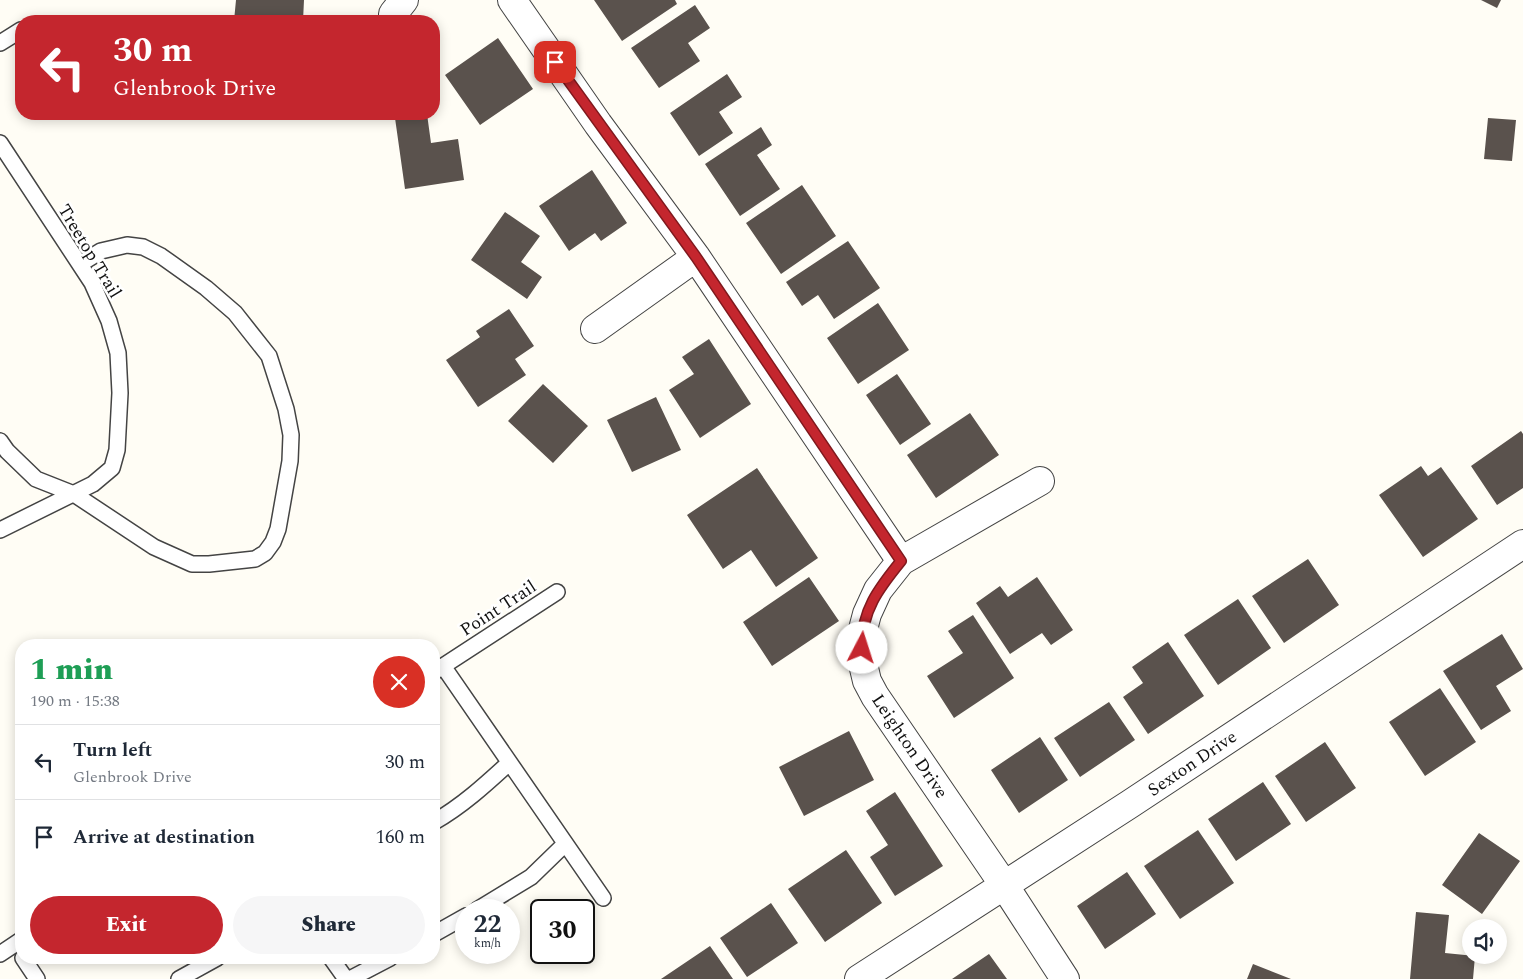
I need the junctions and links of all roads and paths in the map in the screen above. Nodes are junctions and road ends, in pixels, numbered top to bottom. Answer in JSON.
{"nodes":[{"id":1,"x":512,"y":0,"type":"edge"},
{"id":2,"x":15,"y":34,"type":"edge"},
{"id":3,"x":0,"y":43,"type":"edge"},
{"id":4,"x":1,"y":147,"type":"edge"},
{"id":5,"x":696,"y":257,"type":"junction"},
{"id":6,"x":80,"y":264,"type":"junction"},
{"id":7,"x":595,"y":329,"type":"dead end"},
{"id":8,"x":0,"y":441,"type":"edge"},
{"id":9,"x":1040,"y":481,"type":"dead end"},
{"id":10,"x":74,"y":494,"type":"junction"},
{"id":11,"x":0,"y":530,"type":"edge"},
{"id":12,"x":1523,"y":544,"type":"edge"},
{"id":13,"x":901,"y":561,"type":"junction"},
{"id":14,"x":557,"y":592,"type":"dead end"},
{"id":15,"x":440,"y":668,"type":"edge"},
{"id":16,"x":440,"y":672,"type":"edge"},
{"id":17,"x":509,"y":763,"type":"junction"},
{"id":18,"x":440,"y":819,"type":"edge"},
{"id":19,"x":565,"y":844,"type":"junction"},
{"id":20,"x":1004,"y":885,"type":"junction"},
{"id":21,"x":603,"y":898,"type":"dead end"},
{"id":22,"x":495,"y":899,"type":"edge"},
{"id":23,"x":455,"y":922,"type":"edge"},
{"id":24,"x":440,"y":931,"type":"edge"},
{"id":25,"x":15,"y":950,"type":"edge"},
{"id":26,"x":0,"y":954,"type":"edge"},
{"id":27,"x":28,"y":964,"type":"edge"},
{"id":28,"x":206,"y":964,"type":"edge"},
{"id":29,"x":335,"y":964,"type":"edge"},
{"id":30,"x":379,"y":964,"type":"edge"},
{"id":31,"x":37,"y":979,"type":"edge"},
{"id":32,"x":179,"y":979,"type":"edge"},
{"id":33,"x":346,"y":979,"type":"edge"},
{"id":34,"x":350,"y":979,"type":"edge"},
{"id":35,"x":858,"y":979,"type":"edge"},
{"id":36,"x":1065,"y":979,"type":"edge"}],
"edges":[{"from":1,"to":5,"type":"street"},
{"from":2,"to":3,"type":"lane"},
{"from":4,"to":6,"type":"lane","name":"Treetop Trail"},
{"from":5,"to":7,"type":"street"},
{"from":5,"to":13,"type":"street"},
{"from":6,"to":10,"type":"lane","name":"Treetop Trail"},
{"from":6,"to":10,"type":"lane"},
{"from":8,"to":10,"type":"lane"},
{"from":9,"to":13,"type":"street","name":"Leighton Drive"},
{"from":10,"to":11,"type":"lane","name":"Treetop Trail"},
{"from":12,"to":20,"type":"street","name":"Sexton Drive"},
{"from":13,"to":20,"type":"street","name":"Leighton Drive"},
{"from":14,"to":15,"type":"lane","name":"Point Trail"},
{"from":16,"to":17,"type":"lane"},
{"from":17,"to":18,"type":"lane"},
{"from":17,"to":19,"type":"lane"},
{"from":19,"to":21,"type":"lane"},
{"from":19,"to":22,"type":"lane"},
{"from":20,"to":35,"type":"street","name":"Sexton Drive"},
{"from":20,"to":36,"type":"street","name":"Leighton Drive"},
{"from":23,"to":24,"type":"lane"},
{"from":25,"to":26,"type":"lane"},
{"from":27,"to":31,"type":"lane"},
{"from":28,"to":32,"type":"lane"},
{"from":29,"to":33,"type":"lane"},
{"from":30,"to":34,"type":"lane"}]}
